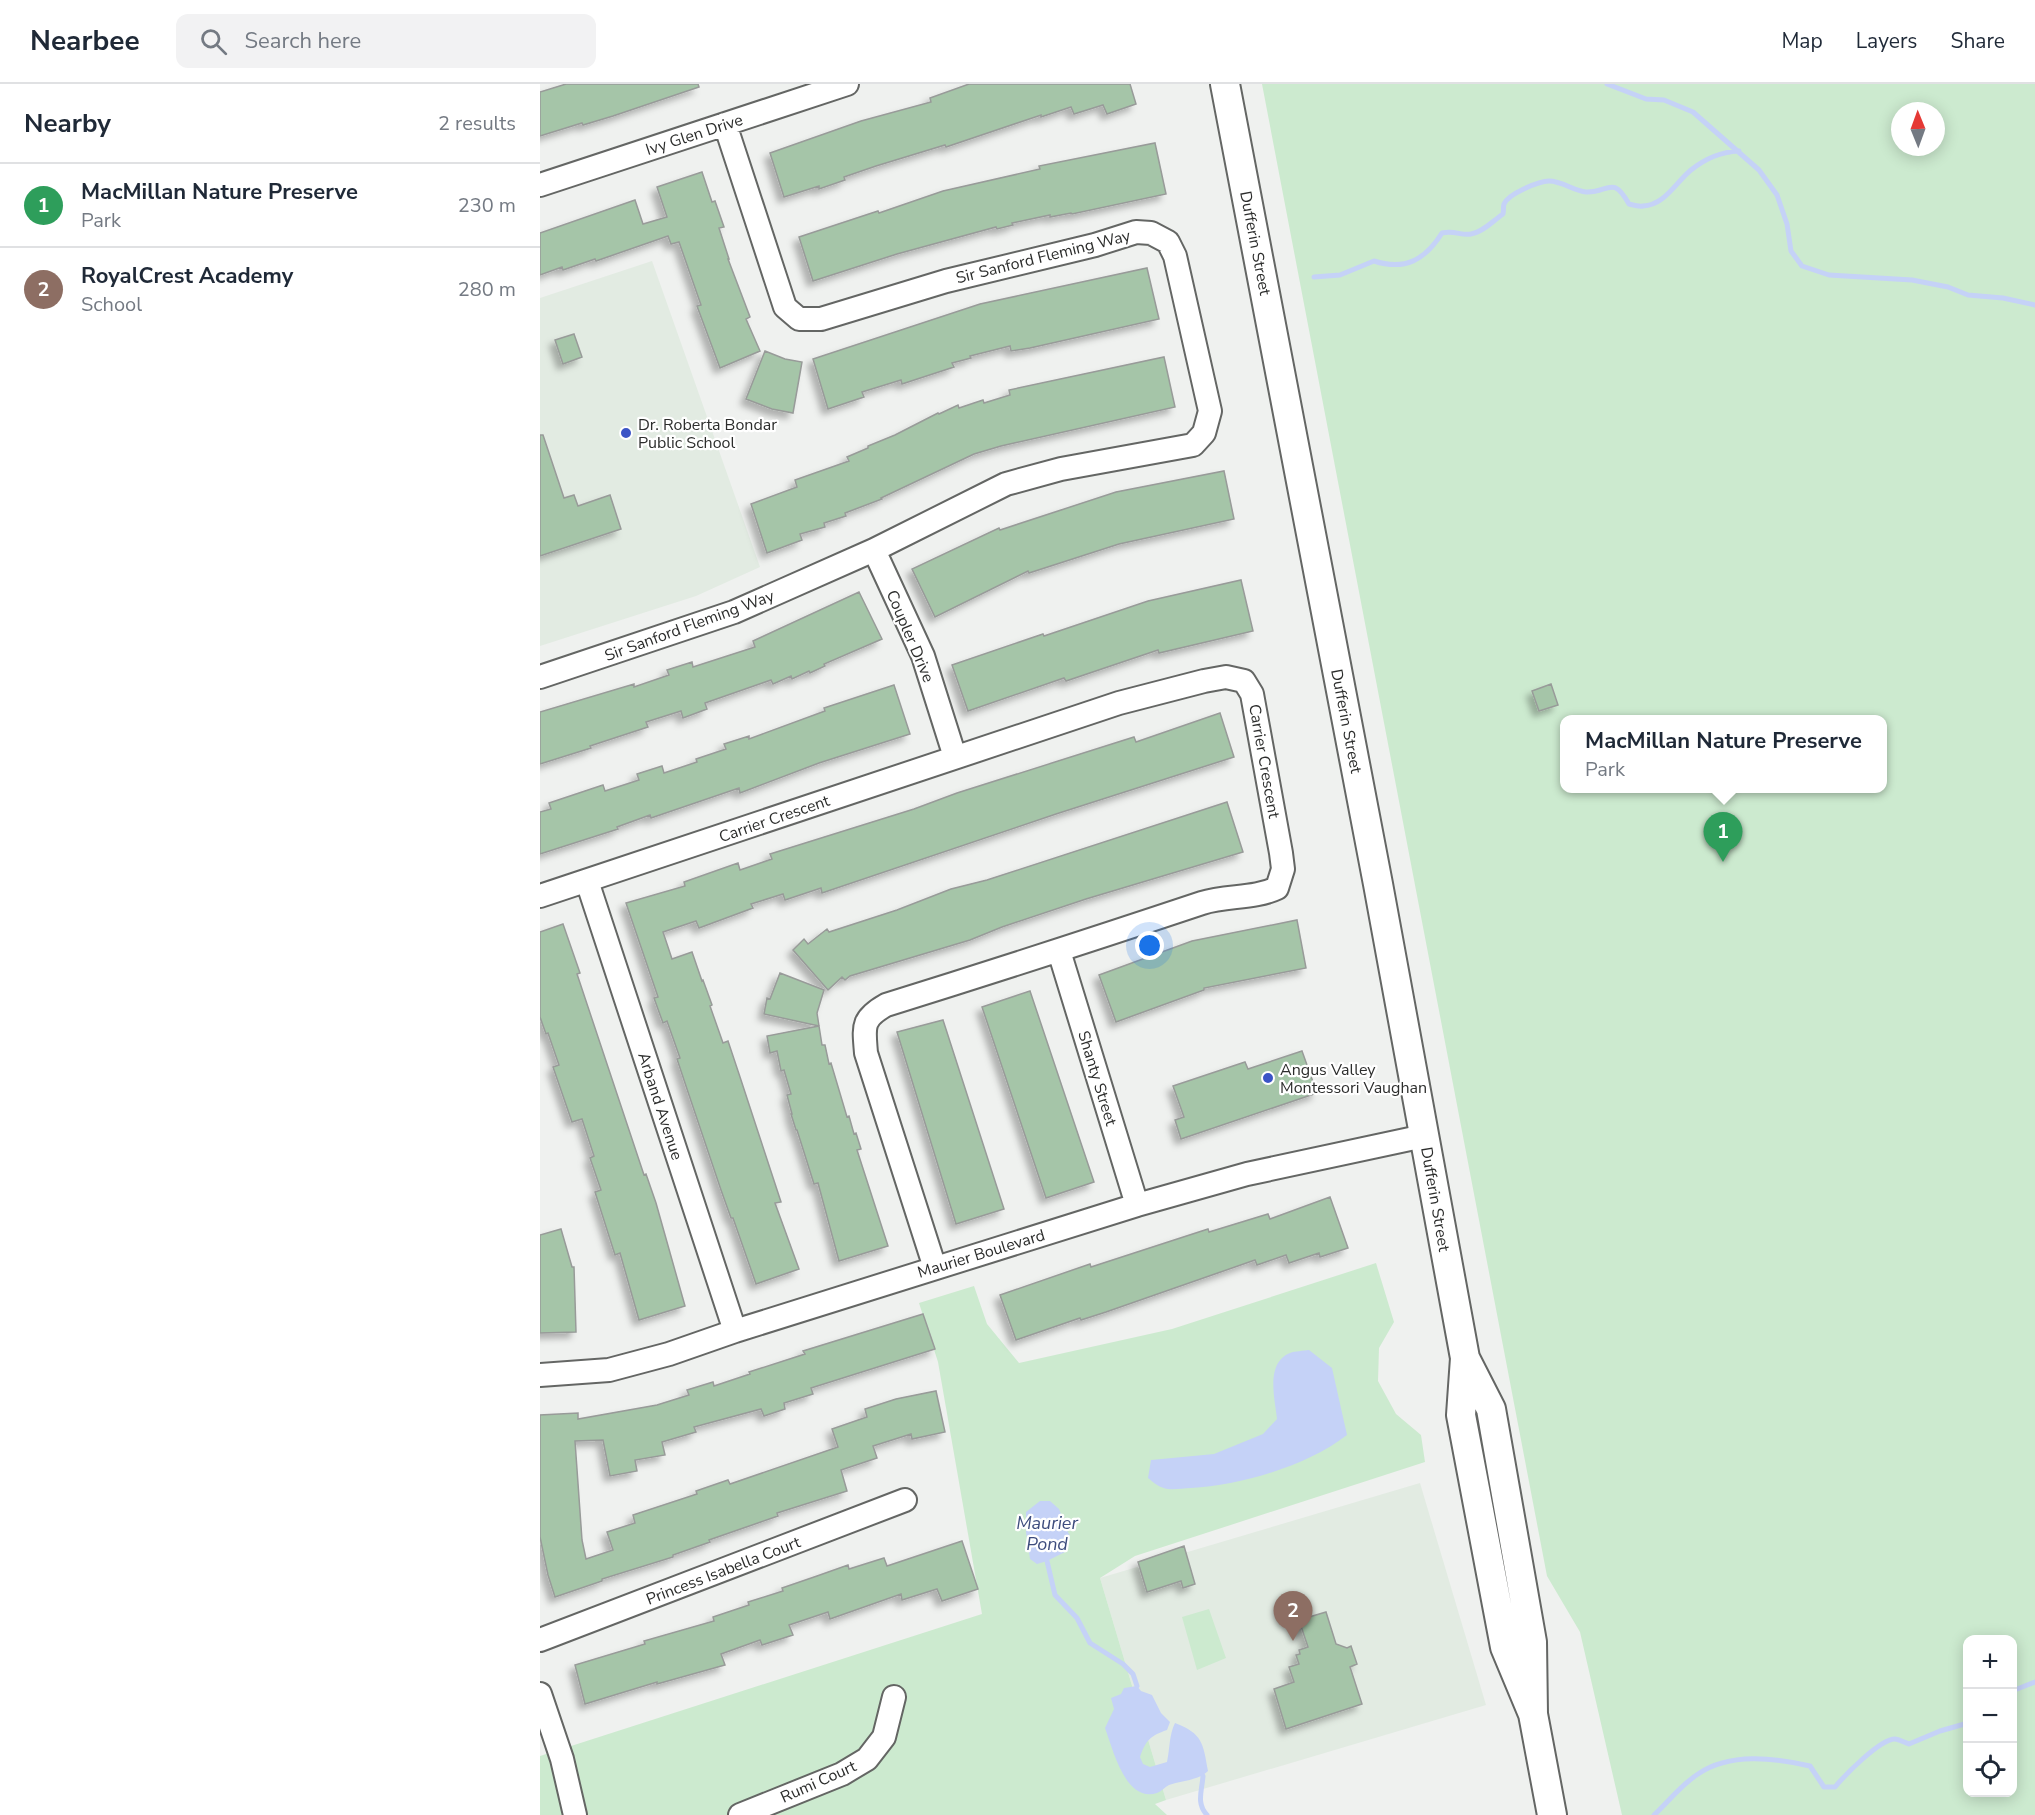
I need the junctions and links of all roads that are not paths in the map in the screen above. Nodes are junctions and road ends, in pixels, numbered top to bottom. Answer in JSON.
{"nodes":[{"id":1,"x":847,"y":84,"type":"edge"},
{"id":2,"x":1225,"y":84,"type":"edge"},
{"id":3,"x":725,"y":124,"type":"junction"},
{"id":4,"x":540,"y":185,"type":"edge"},
{"id":5,"x":873,"y":550,"type":"junction"},
{"id":6,"x":540,"y":677,"type":"edge"},
{"id":7,"x":956,"y":757,"type":"junction"},
{"id":8,"x":587,"y":881,"type":"junction"},
{"id":9,"x":540,"y":896,"type":"edge"},
{"id":10,"x":1059,"y":951,"type":"junction"},
{"id":11,"x":1424,"y":1136,"type":"junction"},
{"id":12,"x":1137,"y":1205,"type":"junction"},
{"id":13,"x":935,"y":1268,"type":"junction"},
{"id":14,"x":735,"y":1331,"type":"junction"},
{"id":15,"x":540,"y":1375,"type":"edge"},
{"id":16,"x":905,"y":1500,"type":"dead end"},
{"id":17,"x":540,"y":1640,"type":"edge"},
{"id":18,"x":540,"y":1694,"type":"edge"},
{"id":19,"x":894,"y":1697,"type":"dead end"},
{"id":20,"x":575,"y":1815,"type":"edge"},
{"id":21,"x":740,"y":1815,"type":"edge"},
{"id":22,"x":1552,"y":1815,"type":"edge"}],
"edges":[{"from":1,"to":3,"type":"street","name":"Ivy Glen Drive"},
{"from":2,"to":11,"type":"main road","name":"Dufferin Street"},
{"from":3,"to":4,"type":"street","name":"Ivy Glen Drive"},
{"from":3,"to":5,"type":"street","name":"Sir Sanford Fleming Way"},
{"from":5,"to":6,"type":"street","name":"Sir Sanford Fleming Way"},
{"from":5,"to":7,"type":"street","name":"Coupler Drive"},
{"from":7,"to":8,"type":"street","name":"Carrier Crescent"},
{"from":7,"to":10,"type":"street","name":"Carrier Crescent"},
{"from":8,"to":9,"type":"street","name":"Carrier Crescent"},
{"from":8,"to":14,"type":"street","name":"Arband Avenue"},
{"from":10,"to":12,"type":"street","name":"Shanty Street"},
{"from":10,"to":13,"type":"street","name":"Carrier Crescent"},
{"from":11,"to":12,"type":"street","name":"Maurier Boulevard"},
{"from":11,"to":22,"type":"main road","name":"Dufferin Street"},
{"from":12,"to":13,"type":"street","name":"Maurier Boulevard"},
{"from":13,"to":14,"type":"street","name":"Maurier Boulevard"},
{"from":14,"to":15,"type":"street","name":"Maurier Boulevard"},
{"from":16,"to":17,"type":"street","name":"Princess Isabella Court"},
{"from":18,"to":20,"type":"street"},
{"from":19,"to":21,"type":"street","name":"Rumi Court"}]}
